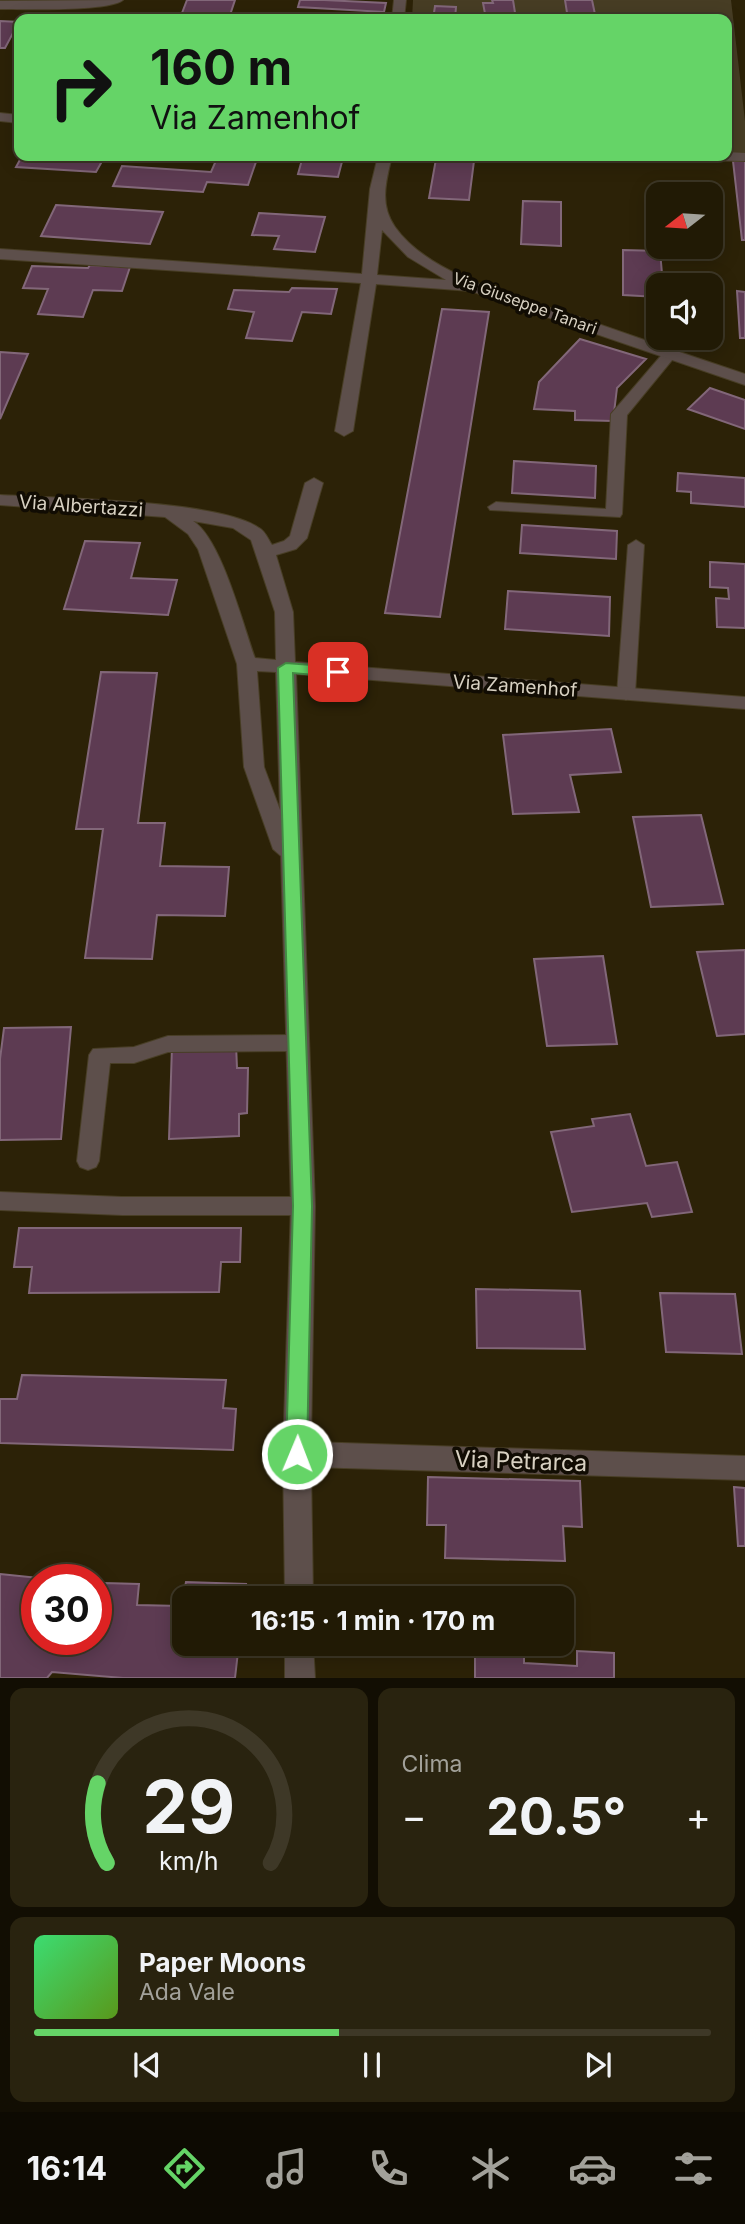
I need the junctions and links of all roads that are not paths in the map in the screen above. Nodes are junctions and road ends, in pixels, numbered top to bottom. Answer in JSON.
{"nodes":[{"id":1,"x":117,"y":0,"type":"edge"},
{"id":2,"x":0,"y":5,"type":"edge"},
{"id":3,"x":384,"y":161,"type":"edge"},
{"id":4,"x":377,"y":198,"type":"junction"},
{"id":5,"x":0,"y":254,"type":"edge"},
{"id":6,"x":369,"y":279,"type":"junction"},
{"id":7,"x":473,"y":286,"type":"junction"},
{"id":8,"x":670,"y":354,"type":"junction"},
{"id":9,"x":745,"y":380,"type":"edge"},
{"id":10,"x":344,"y":431,"type":"dead end"},
{"id":11,"x":313,"y":483,"type":"dead end"},
{"id":12,"x":0,"y":500,"type":"edge"},
{"id":13,"x":496,"y":507,"type":"dead end"},
{"id":14,"x":162,"y":512,"type":"junction"},
{"id":15,"x":636,"y":545,"type":"dead end"},
{"id":16,"x":265,"y":552,"type":"junction"},
{"id":17,"x":247,"y":664,"type":"junction"},
{"id":18,"x":286,"y":668,"type":"junction"},
{"id":19,"x":626,"y":694,"type":"junction"},
{"id":20,"x":745,"y":703,"type":"edge"},
{"id":21,"x":291,"y":867,"type":"junction"},
{"id":22,"x":297,"y":1044,"type":"junction"},
{"id":23,"x":88,"y":1161,"type":"dead end"},
{"id":24,"x":0,"y":1202,"type":"edge"},
{"id":25,"x":303,"y":1206,"type":"junction"},
{"id":26,"x":297,"y":1454,"type":"junction"},
{"id":27,"x":745,"y":1468,"type":"edge"},
{"id":28,"x":299,"y":1586,"type":"edge"},
{"id":29,"x":299,"y":1656,"type":"edge"},
{"id":30,"x":300,"y":1678,"type":"edge"}],
"edges":[{"from":1,"to":2,"type":"street"},
{"from":3,"to":4,"type":"street"},
{"from":4,"to":6,"type":"street"},
{"from":4,"to":7,"type":"street","name":"Via Giuseppe Tanari"},
{"from":5,"to":6,"type":"street"},
{"from":6,"to":7,"type":"street"},
{"from":6,"to":10,"type":"street"},
{"from":7,"to":8,"type":"street","name":"Via Giuseppe Tanari"},
{"from":8,"to":9,"type":"street","name":"Via Giuseppe Tanari"},
{"from":8,"to":13,"type":"lane"},
{"from":11,"to":16,"type":"street"},
{"from":12,"to":14,"type":"street","name":"Via Albertazzi"},
{"from":14,"to":16,"type":"street","name":"Via Albertazzi"},
{"from":14,"to":17,"type":"street","name":"Via Albertazzi"},
{"from":15,"to":19,"type":"lane"},
{"from":16,"to":18,"type":"street","name":"Via Albertazzi"},
{"from":17,"to":18,"type":"street"},
{"from":17,"to":21,"type":"street","name":"Via Albertazzi"},
{"from":18,"to":19,"type":"street","name":"Via Zamenhof"},
{"from":18,"to":21,"type":"street","name":"Via Albertazzi"},
{"from":19,"to":20,"type":"street","name":"Via Zamenhof"},
{"from":21,"to":22,"type":"street","name":"Via Albertazzi"},
{"from":22,"to":23,"type":"lane"},
{"from":22,"to":25,"type":"street","name":"Via Albertazzi"},
{"from":24,"to":25,"type":"lane"},
{"from":25,"to":26,"type":"street","name":"Via Albertazzi"},
{"from":26,"to":27,"type":"street","name":"Via Petrarca"},
{"from":26,"to":28,"type":"street","name":"Via Albertazzi"},
{"from":29,"to":30,"type":"street"}]}
